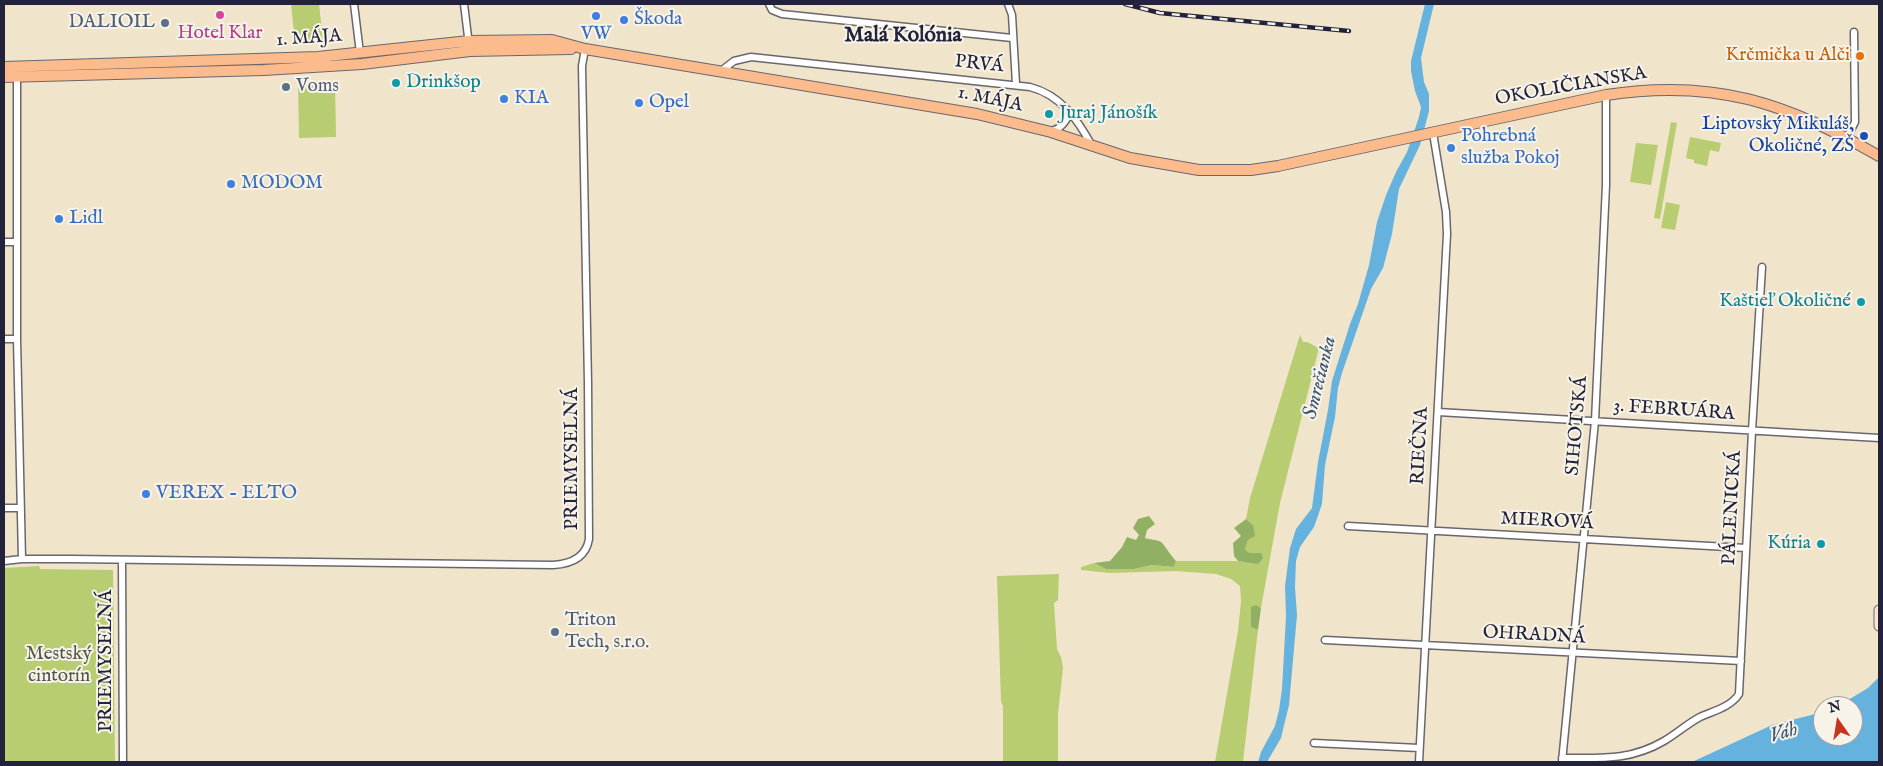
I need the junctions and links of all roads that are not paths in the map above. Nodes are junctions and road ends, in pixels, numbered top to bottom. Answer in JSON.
{"nodes":[{"id":1,"x":354,"y":4,"type":"edge"},
{"id":2,"x":464,"y":4,"type":"edge"},
{"id":3,"x":769,"y":4,"type":"edge"},
{"id":4,"x":1008,"y":4,"type":"edge"},
{"id":5,"x":1854,"y":32,"type":"dead end"},
{"id":6,"x":1012,"y":38,"type":"junction"},
{"id":7,"x":470,"y":46,"type":"junction"},
{"id":8,"x":584,"y":49,"type":"junction"},
{"id":9,"x":360,"y":53,"type":"junction"},
{"id":10,"x":17,"y":66,"type":"junction"},
{"id":11,"x":4,"y":67,"type":"edge"},
{"id":12,"x":721,"y":71,"type":"junction"},
{"id":13,"x":4,"y":77,"type":"edge"},
{"id":14,"x":17,"y":77,"type":"junction"},
{"id":15,"x":1016,"y":84,"type":"junction"},
{"id":16,"x":1606,"y":95,"type":"junction"},
{"id":17,"x":1070,"y":111,"type":"junction"},
{"id":18,"x":1051,"y":132,"type":"junction"},
{"id":19,"x":1431,"y":133,"type":"junction"},
{"id":20,"x":1847,"y":138,"type":"junction"},
{"id":21,"x":1384,"y":144,"type":"joint"},
{"id":22,"x":1092,"y":146,"type":"junction"},
{"id":23,"x":1879,"y":156,"type":"edge"},
{"id":24,"x":4,"y":242,"type":"edge"},
{"id":25,"x":16,"y":242,"type":"junction"},
{"id":26,"x":1762,"y":267,"type":"dead end"},
{"id":27,"x":4,"y":339,"type":"edge"},
{"id":28,"x":17,"y":339,"type":"junction"},
{"id":29,"x":1438,"y":412,"type":"junction"},
{"id":30,"x":1594,"y":421,"type":"junction"},
{"id":31,"x":1752,"y":430,"type":"junction"},
{"id":32,"x":1879,"y":438,"type":"edge"},
{"id":33,"x":4,"y":508,"type":"edge"},
{"id":34,"x":21,"y":508,"type":"junction"},
{"id":35,"x":1348,"y":526,"type":"dead end"},
{"id":36,"x":1431,"y":531,"type":"junction"},
{"id":37,"x":1582,"y":540,"type":"junction"},
{"id":38,"x":1746,"y":548,"type":"junction"},
{"id":39,"x":22,"y":559,"type":"junction"},
{"id":40,"x":122,"y":560,"type":"junction"},
{"id":41,"x":4,"y":561,"type":"edge"},
{"id":42,"x":1879,"y":610,"type":"edge"},
{"id":43,"x":1879,"y":626,"type":"edge"},
{"id":44,"x":1326,"y":640,"type":"dead end"},
{"id":45,"x":1425,"y":646,"type":"junction"},
{"id":46,"x":1572,"y":652,"type":"junction"},
{"id":47,"x":1741,"y":661,"type":"junction"},
{"id":48,"x":1314,"y":743,"type":"dead end"},
{"id":49,"x":1420,"y":748,"type":"junction"},
{"id":50,"x":1562,"y":760,"type":"edge"},
{"id":51,"x":123,"y":762,"type":"edge"},
{"id":52,"x":1419,"y":762,"type":"edge"}],
"edges":[{"from":1,"to":9,"type":"street"},
{"from":2,"to":7,"type":"street"},
{"from":3,"to":6,"type":"street"},
{"from":4,"to":6,"type":"street"},
{"from":5,"to":20,"type":"street"},
{"from":6,"to":15,"type":"street"},
{"from":7,"to":8,"type":"main road","name":"1. MÁJA"},
{"from":7,"to":9,"type":"main road","name":"1. MÁJA"},
{"from":7,"to":14,"type":"main road","name":"1. MÁJA"},
{"from":8,"to":12,"type":"main road","name":"1. MÁJA"},
{"from":8,"to":40,"type":"street","name":"PRIEMYSELNÁ"},
{"from":9,"to":10,"type":"main road","name":"1. MÁJA"},
{"from":10,"to":11,"type":"main road","name":"1. MÁJA"},
{"from":10,"to":14,"type":"street"},
{"from":12,"to":15,"type":"street","name":"PRVÁ"},
{"from":12,"to":18,"type":"main road","name":"1. MÁJA"},
{"from":13,"to":14,"type":"main road","name":"1. MÁJA"},
{"from":14,"to":25,"type":"street"},
{"from":15,"to":17,"type":"street","name":"PRVÁ"},
{"from":16,"to":19,"type":"main road","name":"OKOLIČIANSKA"},
{"from":16,"to":20,"type":"main road","name":"OKOLIČIANSKA"},
{"from":16,"to":30,"type":"street","name":"SIHOTSKÁ"},
{"from":17,"to":18,"type":"street"},
{"from":17,"to":22,"type":"street","name":"PRVÁ"},
{"from":18,"to":22,"type":"main road","name":"1. MÁJA"},
{"from":19,"to":21,"type":"main road","name":"OKOLIČIANSKA"},
{"from":19,"to":29,"type":"street","name":"RIEČNA"},
{"from":20,"to":23,"type":"main road","name":"OKOLIČIANSKA"},
{"from":21,"to":22,"type":"main road","name":"1. MÁJA"},
{"from":24,"to":25,"type":"street"},
{"from":25,"to":28,"type":"street"},
{"from":26,"to":31,"type":"street","name":"PÁLENICKÁ"},
{"from":27,"to":28,"type":"street"},
{"from":28,"to":34,"type":"street"},
{"from":29,"to":30,"type":"street","name":"3. FEBRUÁRA"},
{"from":29,"to":36,"type":"street","name":"RIEČNA"},
{"from":30,"to":31,"type":"street","name":"3. FEBRUÁRA"},
{"from":30,"to":37,"type":"street","name":"SIHOTSKÁ"},
{"from":31,"to":32,"type":"street","name":"3. FEBRUÁRA"},
{"from":31,"to":38,"type":"street","name":"PÁLENICKÁ"},
{"from":33,"to":34,"type":"street"},
{"from":34,"to":39,"type":"street"},
{"from":35,"to":36,"type":"street","name":"MIEROVÁ"},
{"from":36,"to":37,"type":"street","name":"MIEROVÁ"},
{"from":36,"to":45,"type":"street","name":"RIEČNA"},
{"from":37,"to":38,"type":"street","name":"MIEROVÁ"},
{"from":37,"to":46,"type":"street","name":"SIHOTSKÁ"},
{"from":38,"to":47,"type":"street","name":"PÁLENICKÁ"},
{"from":39,"to":40,"type":"street","name":"PRIEMYSELNÁ"},
{"from":39,"to":41,"type":"street","name":"PRIEMYSELNÁ"},
{"from":40,"to":51,"type":"street","name":"PRIEMYSELNÁ"},
{"from":42,"to":43,"type":"street"},
{"from":44,"to":45,"type":"street","name":"OHRADNÁ"},
{"from":45,"to":46,"type":"street","name":"OHRADNÁ"},
{"from":45,"to":49,"type":"street","name":"RIEČNA"},
{"from":46,"to":47,"type":"street","name":"OHRADNÁ"},
{"from":46,"to":50,"type":"street","name":"SIHOTSKÁ"},
{"from":47,"to":50,"type":"street","name":"PÁLENICKÁ"},
{"from":48,"to":49,"type":"street"},
{"from":49,"to":52,"type":"street","name":"RIEČNA"}]}
